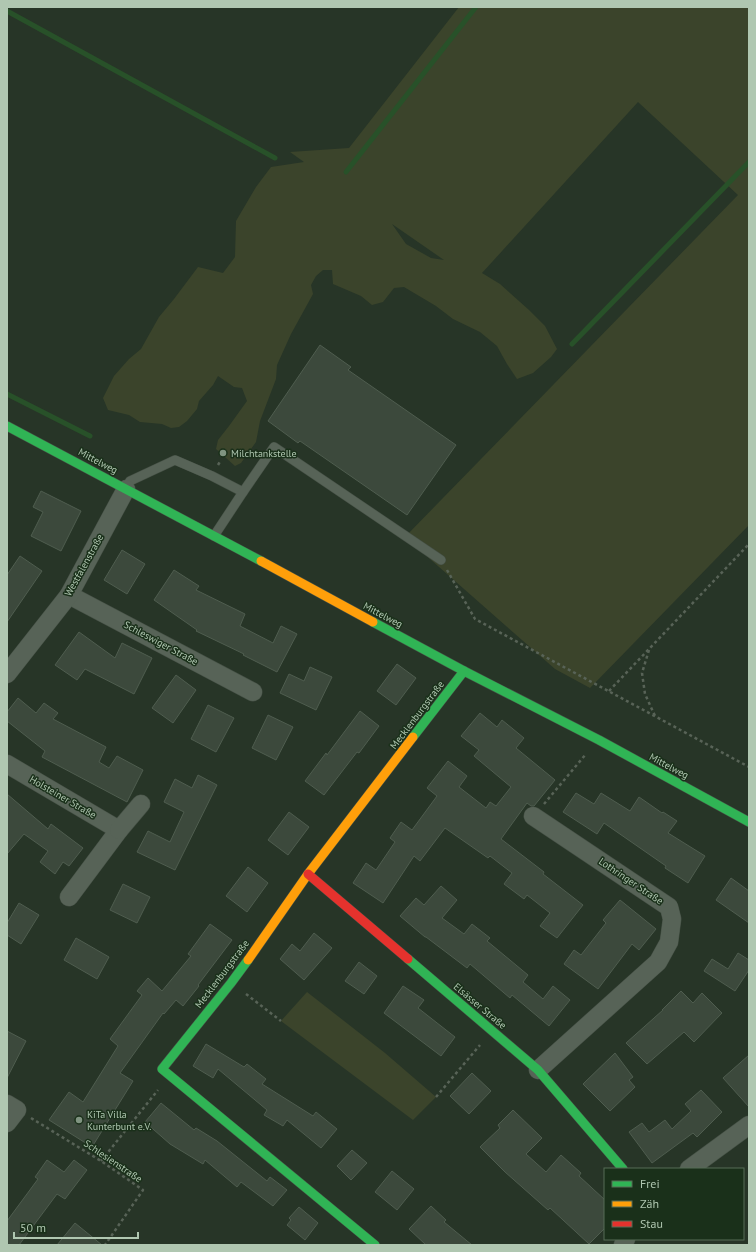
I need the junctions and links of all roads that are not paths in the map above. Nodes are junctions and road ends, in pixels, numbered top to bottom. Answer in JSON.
{"nodes":[{"id":1,"x":7,"y":426,"type":"edge"},
{"id":2,"x":126,"y":489,"type":"junction"},
{"id":3,"x":243,"y":492,"type":"junction"},
{"id":4,"x":214,"y":536,"type":"junction"},
{"id":5,"x":441,"y":560,"type":"road end"},
{"id":6,"x":69,"y":595,"type":"junction"},
{"id":7,"x":464,"y":671,"type":"junction"},
{"id":8,"x":7,"y":674,"type":"edge"},
{"id":9,"x":253,"y":692,"type":"dead end"},
{"id":10,"x":7,"y":764,"type":"edge"},
{"id":11,"x":141,"y":804,"type":"dead end"},
{"id":12,"x":533,"y":816,"type":"road end"},
{"id":13,"x":749,"y":822,"type":"edge"},
{"id":14,"x":119,"y":830,"type":"junction"},
{"id":15,"x":308,"y":874,"type":"junction"},
{"id":16,"x":69,"y":897,"type":"dead end"},
{"id":17,"x":538,"y":1070,"type":"junction"},
{"id":18,"x":749,"y":1124,"type":"edge"},
{"id":19,"x":622,"y":1168,"type":"edge"},
{"id":20,"x":690,"y":1168,"type":"edge"},
{"id":21,"x":375,"y":1245,"type":"edge"}],
"edges":[{"from":1,"to":2,"type":"street","name":"Mittelweg"},
{"from":2,"to":3,"type":"lane"},
{"from":2,"to":4,"type":"street","name":"Mittelweg"},
{"from":2,"to":6,"type":"street","name":"Westfalenstraße"},
{"from":3,"to":4,"type":"lane"},
{"from":3,"to":5,"type":"lane"},
{"from":4,"to":7,"type":"street","name":"Mittelweg"},
{"from":6,"to":8,"type":"street","name":"Westfalenstraße"},
{"from":6,"to":9,"type":"street","name":"Schleswiger Straße"},
{"from":7,"to":13,"type":"street","name":"Mittelweg"},
{"from":7,"to":15,"type":"street","name":"Mecklenburgstraße"},
{"from":10,"to":14,"type":"street","name":"Holsteiner Straße"},
{"from":11,"to":14,"type":"street"},
{"from":12,"to":17,"type":"street","name":"Lothringer Straße"},
{"from":14,"to":16,"type":"street"},
{"from":15,"to":17,"type":"street","name":"Elsässer Straße"},
{"from":15,"to":21,"type":"street","name":"Mecklenburgstraße"},
{"from":17,"to":19,"type":"street","name":"Elsässer Straße"},
{"from":18,"to":20,"type":"street"}]}
